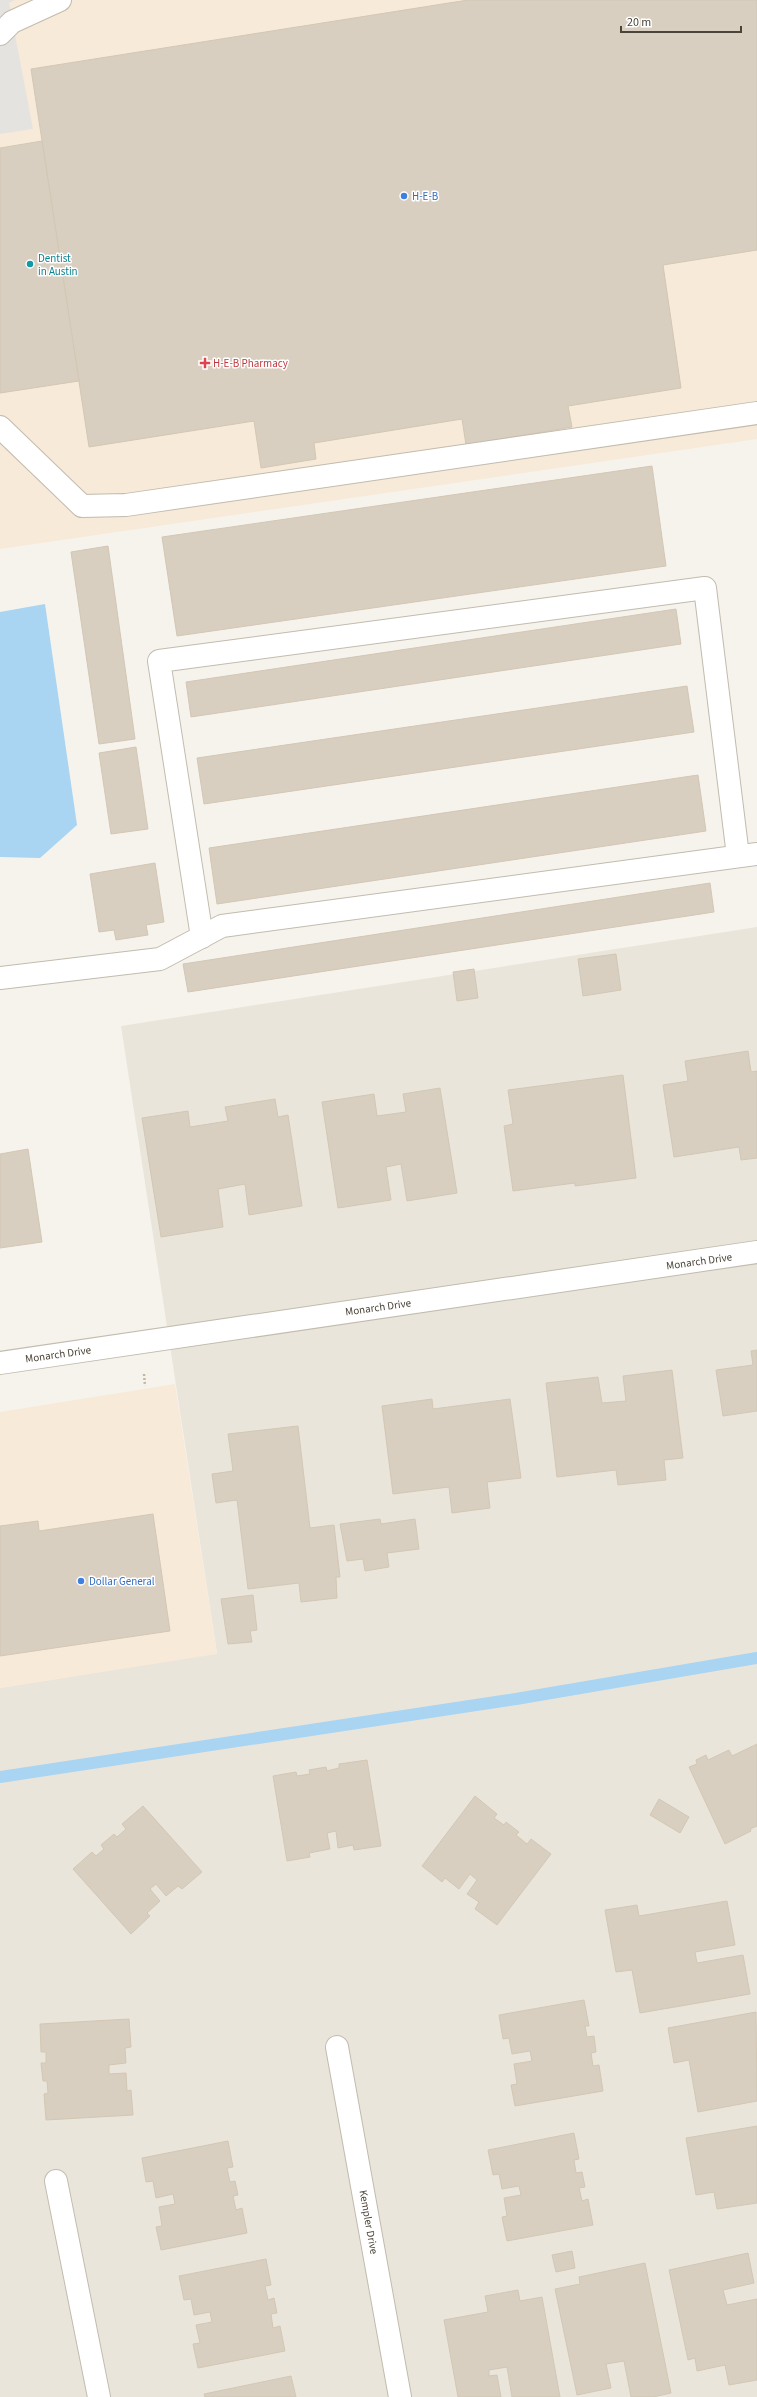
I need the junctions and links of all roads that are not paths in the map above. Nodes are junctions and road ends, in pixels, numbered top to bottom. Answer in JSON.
{"nodes":[{"id":1,"x":60,"y":0,"type":"edge"},
{"id":2,"x":0,"y":34,"type":"edge"},
{"id":3,"x":757,"y":414,"type":"edge"},
{"id":4,"x":0,"y":427,"type":"edge"},
{"id":5,"x":748,"y":855,"type":"edge"},
{"id":6,"x":202,"y":937,"type":"junction"},
{"id":7,"x":0,"y":978,"type":"edge"},
{"id":8,"x":757,"y":1252,"type":"edge"},
{"id":9,"x":0,"y":1363,"type":"edge"},
{"id":10,"x":337,"y":2047,"type":"dead end"},
{"id":11,"x":56,"y":2181,"type":"dead end"},
{"id":12,"x":100,"y":2397,"type":"edge"},
{"id":13,"x":400,"y":2397,"type":"edge"}],
"edges":[{"from":1,"to":2,"type":"street"},
{"from":3,"to":4,"type":"street"},
{"from":5,"to":6,"type":"street"},
{"from":5,"to":6,"type":"street"},
{"from":6,"to":7,"type":"street"},
{"from":8,"to":9,"type":"street","name":"Monarch Drive"},
{"from":10,"to":13,"type":"street","name":"Kempler Drive"},
{"from":11,"to":12,"type":"street"}]}
